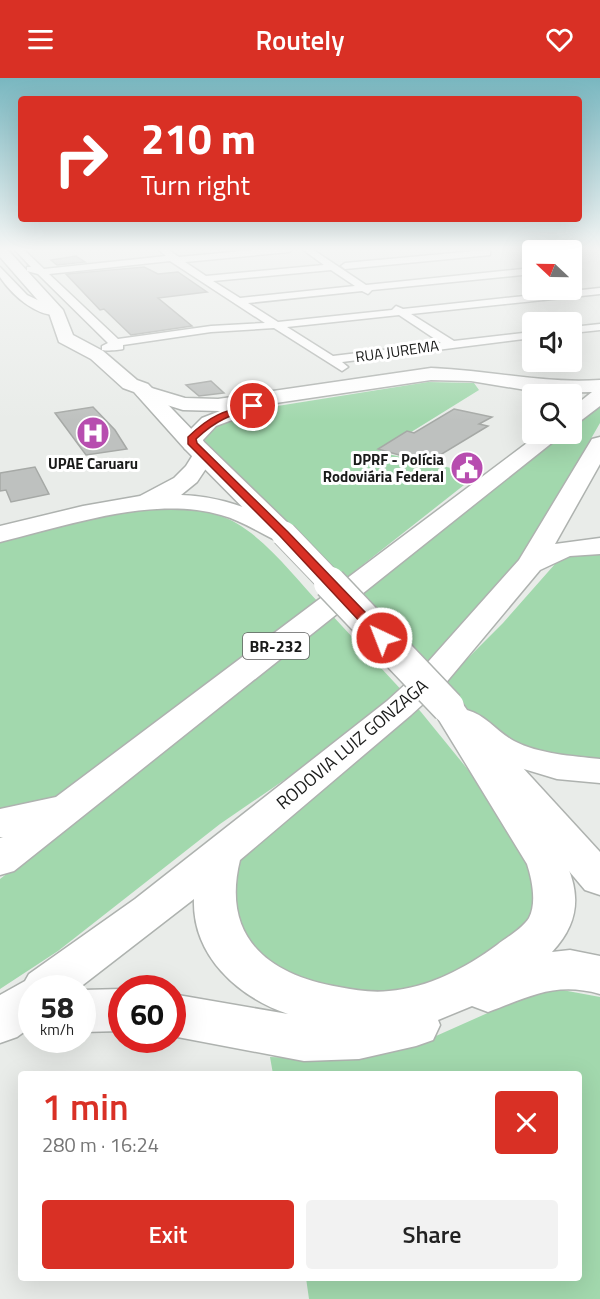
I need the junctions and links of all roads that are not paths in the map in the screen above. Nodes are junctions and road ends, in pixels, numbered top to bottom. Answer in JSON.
{"nodes":[{"id":1,"x":34,"y":306,"type":"edge"},
{"id":2,"x":51,"y":306,"type":"edge"},
{"id":3,"x":67,"y":306,"type":"edge"},
{"id":4,"x":246,"y":306,"type":"edge"},
{"id":5,"x":397,"y":306,"type":"edge"},
{"id":6,"x":402,"y":306,"type":"edge"},
{"id":7,"x":471,"y":306,"type":"edge"},
{"id":8,"x":411,"y":313,"type":"junction"},
{"id":9,"x":57,"y":314,"type":"junction"},
{"id":10,"x":281,"y":327,"type":"junction"},
{"id":11,"x":600,"y":327,"type":"edge"},
{"id":12,"x":582,"y":329,"type":"edge"},
{"id":13,"x":522,"y":336,"type":"edge"},
{"id":14,"x":67,"y":337,"type":"junction"},
{"id":15,"x":103,"y":339,"type":"junction"},
{"id":16,"x":450,"y":344,"type":"junction"},
{"id":17,"x":600,"y":386,"type":"edge"},
{"id":18,"x":143,"y":390,"type":"junction"},
{"id":19,"x":522,"y":393,"type":"edge"},
{"id":20,"x":600,"y":396,"type":"edge"},
{"id":21,"x":582,"y":410,"type":"edge"},
{"id":22,"x":539,"y":444,"type":"edge"},
{"id":23,"x":600,"y":444,"type":"edge"},
{"id":24,"x":198,"y":449,"type":"junction"},
{"id":25,"x":600,"y":466,"type":"edge"},
{"id":26,"x":599,"y":495,"type":"edge"},
{"id":27,"x":137,"y":504,"type":"junction"},
{"id":28,"x":0,"y":534,"type":"edge"},
{"id":29,"x":284,"y":534,"type":"junction"},
{"id":30,"x":600,"y":546,"type":"edge"},
{"id":31,"x":530,"y":564,"type":"junction"},
{"id":32,"x":448,"y":707,"type":"junction"},
{"id":33,"x":600,"y":771,"type":"edge"},
{"id":34,"x":68,"y":806,"type":"junction"},
{"id":35,"x":0,"y":823,"type":"edge"},
{"id":36,"x":222,"y":852,"type":"junction"},
{"id":37,"x":0,"y":860,"type":"edge"},
{"id":38,"x":600,"y":879,"type":"edge"},
{"id":39,"x":63,"y":975,"type":"edge"},
{"id":40,"x":600,"y":975,"type":"edge"},
{"id":41,"x":18,"y":1009,"type":"edge"},
{"id":42,"x":186,"y":1018,"type":"edge"},
{"id":43,"x":0,"y":1022,"type":"edge"},
{"id":44,"x":18,"y":1029,"type":"edge"},
{"id":45,"x":0,"y":1035,"type":"edge"}],
"edges":[{"from":1,"to":9,"type":"street"},
{"from":2,"to":9,"type":"main road"},
{"from":3,"to":15,"type":"main road"},
{"from":4,"to":10,"type":"street"},
{"from":5,"to":8,"type":"street"},
{"from":6,"to":8,"type":"street"},
{"from":7,"to":8,"type":"street"},
{"from":8,"to":10,"type":"street"},
{"from":8,"to":16,"type":"street"},
{"from":9,"to":14,"type":"main road"},
{"from":10,"to":15,"type":"street"},
{"from":10,"to":16,"type":"street","name":"RUA JUREMA"},
{"from":11,"to":12,"type":"street"},
{"from":13,"to":16,"type":"street","name":"RUA JUREMA"},
{"from":14,"to":15,"type":"main road"},
{"from":14,"to":18,"type":"main road"},
{"from":15,"to":18,"type":"main road"},
{"from":17,"to":18,"type":"main road"},
{"from":18,"to":24,"type":"main road"},
{"from":19,"to":24,"type":"main road"},
{"from":20,"to":21,"type":"main road"},
{"from":22,"to":34,"type":"main road","number":"BR-232"},
{"from":23,"to":31,"type":"main road","name":"RODOVIA LUIZ GONZAGA"},
{"from":24,"to":27,"type":"main road"},
{"from":24,"to":29,"type":"main road"},
{"from":25,"to":26,"type":"main road"},
{"from":27,"to":28,"type":"main road"},
{"from":27,"to":29,"type":"main road"},
{"from":29,"to":32,"type":"main road","bridge":true},
{"from":30,"to":31,"type":"main road"},
{"from":31,"to":36,"type":"main road","name":"RODOVIA LUIZ GONZAGA"},
{"from":32,"to":33,"type":"main road"},
{"from":32,"to":36,"type":"main road"},
{"from":32,"to":38,"type":"main road"},
{"from":34,"to":35,"type":"main road"},
{"from":34,"to":37,"type":"main road","number":"BR-232"},
{"from":36,"to":39,"type":"main road","name":"RODOVIA LUIZ GONZAGA"},
{"from":40,"to":42,"type":"main road"},
{"from":41,"to":43,"type":"main road"},
{"from":44,"to":45,"type":"main road"}]}
